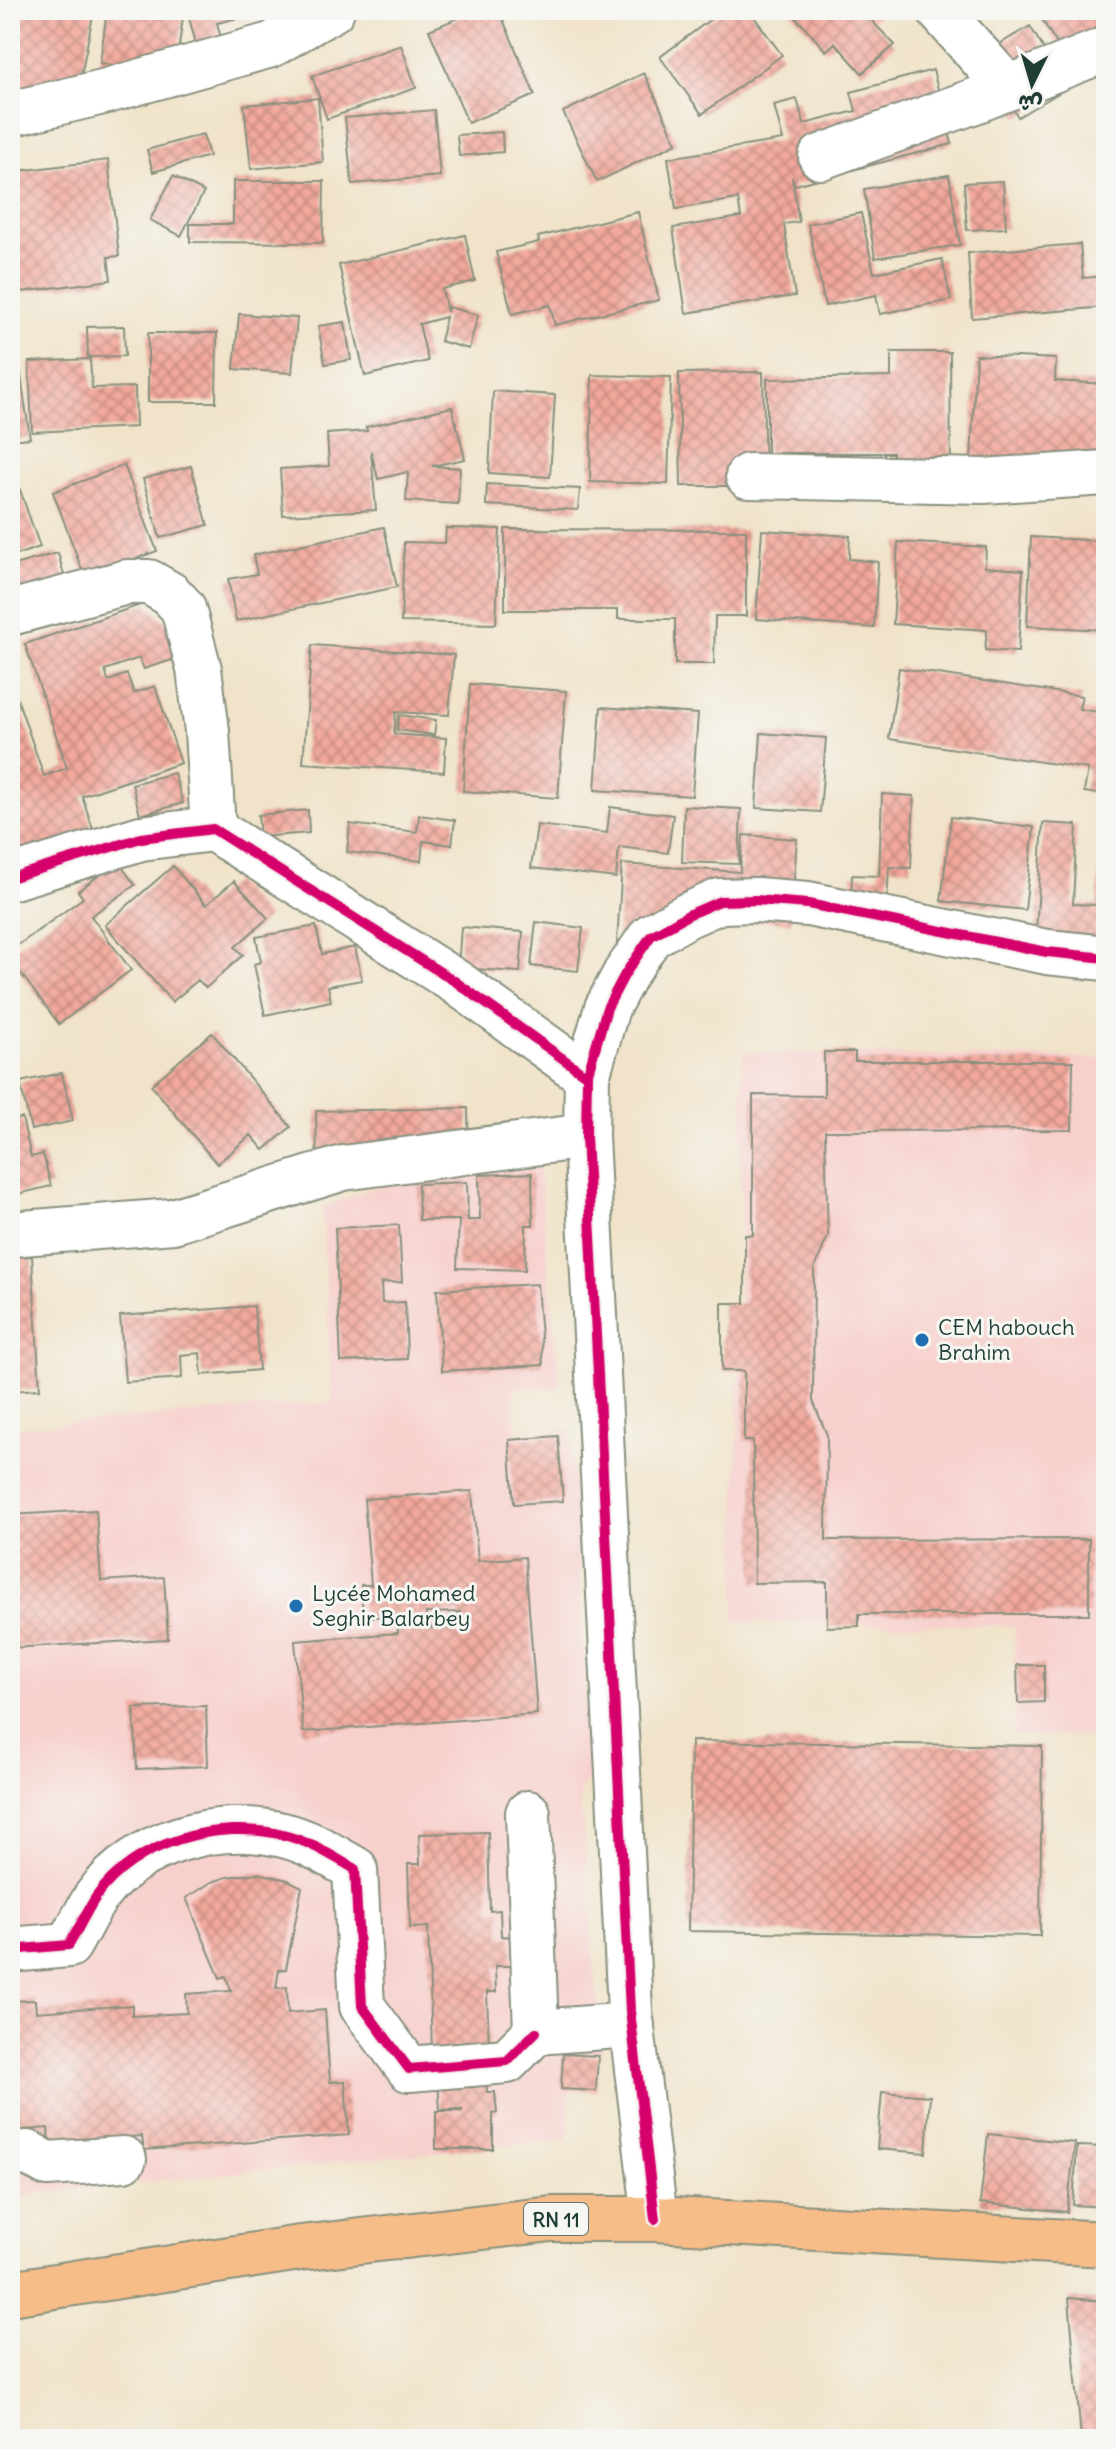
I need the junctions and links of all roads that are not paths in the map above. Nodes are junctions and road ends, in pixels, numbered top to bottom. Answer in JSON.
{"nodes":[{"id":1,"x":332,"y":10,"type":"edge"},
{"id":2,"x":939,"y":10,"type":"edge"},
{"id":3,"x":1106,"y":49,"type":"edge"},
{"id":4,"x":1008,"y":88,"type":"junction"},
{"id":5,"x":10,"y":114,"type":"edge"},
{"id":6,"x":821,"y":157,"type":"dead end"},
{"id":7,"x":1106,"y":473,"type":"edge"},
{"id":8,"x":748,"y":476,"type":"dead end"},
{"id":9,"x":10,"y":613,"type":"edge"},
{"id":10,"x":213,"y":829,"type":"junction"},
{"id":11,"x":10,"y":878,"type":"edge"},
{"id":12,"x":1106,"y":958,"type":"edge"},
{"id":13,"x":587,"y":1076,"type":"junction"},
{"id":14,"x":586,"y":1136,"type":"junction"},
{"id":15,"x":10,"y":1234,"type":"edge"},
{"id":16,"x":528,"y":1813,"type":"dead end"},
{"id":17,"x":10,"y":1950,"type":"edge"},
{"id":18,"x":632,"y":2025,"type":"junction"},
{"id":19,"x":536,"y":2032,"type":"junction"},
{"id":20,"x":10,"y":2154,"type":"edge"},
{"id":21,"x":124,"y":2159,"type":"dead end"},
{"id":22,"x":655,"y":2219,"type":"junction"},
{"id":23,"x":1106,"y":2244,"type":"edge"},
{"id":24,"x":10,"y":2293,"type":"edge"}],
"edges":[{"from":1,"to":5,"type":"street"},
{"from":2,"to":4,"type":"street"},
{"from":3,"to":4,"type":"street"},
{"from":4,"to":6,"type":"street"},
{"from":7,"to":8,"type":"street"},
{"from":9,"to":10,"type":"street"},
{"from":10,"to":11,"type":"street"},
{"from":10,"to":13,"type":"street"},
{"from":12,"to":13,"type":"street"},
{"from":13,"to":14,"type":"street"},
{"from":14,"to":15,"type":"street"},
{"from":14,"to":18,"type":"street"},
{"from":16,"to":19,"type":"street"},
{"from":17,"to":19,"type":"street"},
{"from":18,"to":19,"type":"street"},
{"from":18,"to":22,"type":"street"},
{"from":20,"to":21,"type":"street"},
{"from":22,"to":23,"type":"main road","number":"RN 11"},
{"from":22,"to":24,"type":"main road","number":"RN 11"}]}
